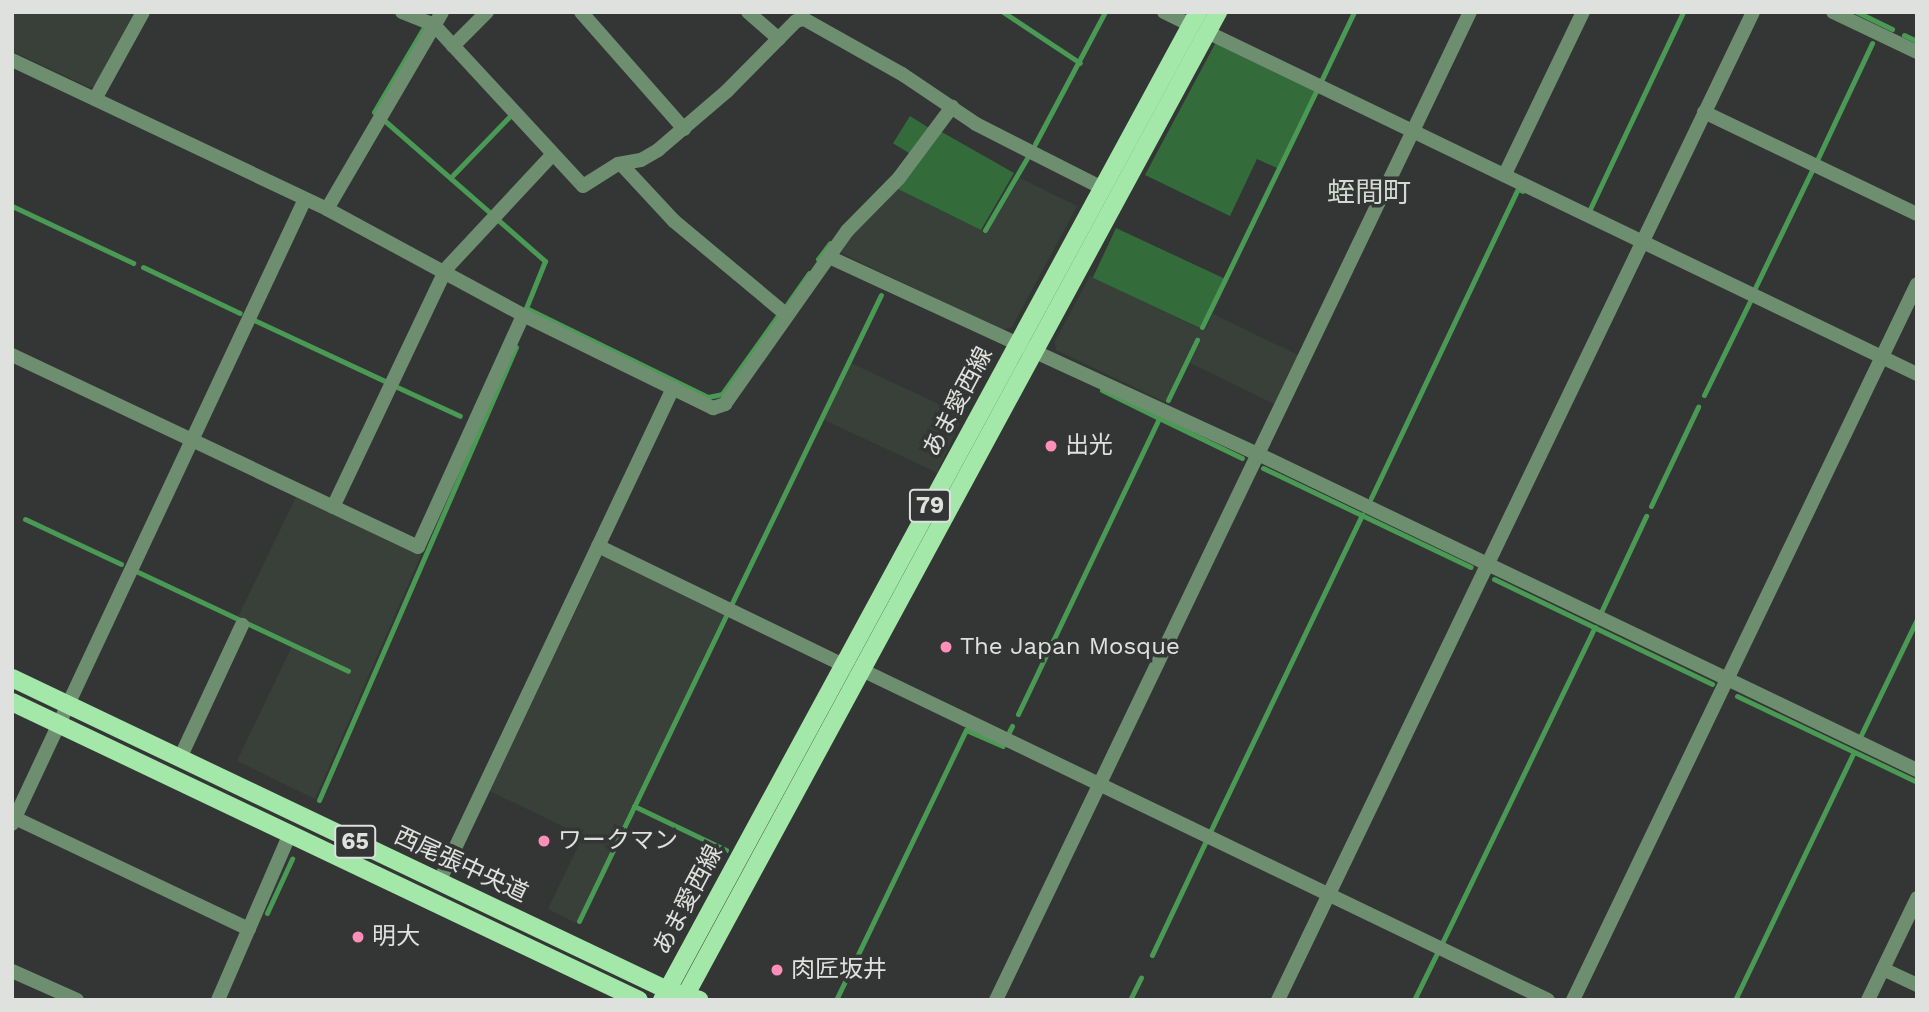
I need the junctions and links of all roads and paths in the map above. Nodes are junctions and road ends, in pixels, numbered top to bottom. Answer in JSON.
{"nodes":[{"id":1,"x":144,"y":12,"type":"edge"},
{"id":2,"x":402,"y":12,"type":"edge"},
{"id":3,"x":487,"y":12,"type":"edge"},
{"id":4,"x":581,"y":12,"type":"edge"},
{"id":5,"x":748,"y":12,"type":"edge"},
{"id":6,"x":1164,"y":12,"type":"edge"},
{"id":7,"x":1218,"y":12,"type":"edge"},
{"id":8,"x":1469,"y":12,"type":"edge"},
{"id":9,"x":1583,"y":12,"type":"edge"},
{"id":10,"x":1753,"y":12,"type":"edge"},
{"id":11,"x":1833,"y":12,"type":"edge"},
{"id":12,"x":438,"y":19,"type":"edge"},
{"id":13,"x":1198,"y":23,"type":"edge"},
{"id":14,"x":779,"y":39,"type":"junction"},
{"id":15,"x":453,"y":46,"type":"junction"},
{"id":16,"x":1917,"y":52,"type":"edge"},
{"id":17,"x":13,"y":62,"type":"edge"},
{"id":18,"x":95,"y":99,"type":"junction"},
{"id":19,"x":951,"y":107,"type":"junction"},
{"id":20,"x":1704,"y":112,"type":"junction"},
{"id":21,"x":684,"y":129,"type":"junction"},
{"id":22,"x":1413,"y":130,"type":"junction"},
{"id":23,"x":552,"y":155,"type":"junction"},
{"id":24,"x":621,"y":164,"type":"junction"},
{"id":25,"x":1505,"y":174,"type":"junction"},
{"id":26,"x":1102,"y":188,"type":"junction"},
{"id":27,"x":305,"y":199,"type":"junction"},
{"id":28,"x":327,"y":209,"type":"junction"},
{"id":29,"x":1917,"y":214,"type":"edge"},
{"id":30,"x":1643,"y":241,"type":"junction"},
{"id":31,"x":829,"y":257,"type":"junction"},
{"id":32,"x":444,"y":273,"type":"junction"},
{"id":33,"x":1917,"y":284,"type":"edge"},
{"id":34,"x":787,"y":315,"type":"junction"},
{"id":35,"x":523,"y":316,"type":"junction"},
{"id":36,"x":1017,"y":345,"type":"junction"},
{"id":37,"x":1035,"y":350,"type":"junction"},
{"id":38,"x":12,"y":355,"type":"edge"},
{"id":39,"x":1882,"y":357,"type":"junction"},
{"id":40,"x":1917,"y":374,"type":"edge"},
{"id":41,"x":673,"y":388,"type":"junction"},
{"id":42,"x":189,"y":440,"type":"junction"},
{"id":43,"x":1258,"y":454,"type":"junction"},
{"id":44,"x":332,"y":507,"type":"junction"},
{"id":45,"x":598,"y":546,"type":"junction"},
{"id":46,"x":1488,"y":564,"type":"junction"},
{"id":47,"x":242,"y":625,"type":"dead end"},
{"id":48,"x":843,"y":665,"type":"junction"},
{"id":49,"x":862,"y":670,"type":"junction"},
{"id":50,"x":12,"y":678,"type":"edge"},
{"id":51,"x":1727,"y":680,"type":"junction"},
{"id":52,"x":12,"y":702,"type":"edge"},
{"id":53,"x":66,"y":703,"type":"junction"},
{"id":54,"x":59,"y":724,"type":"junction"},
{"id":55,"x":180,"y":758,"type":"junction"},
{"id":56,"x":1917,"y":770,"type":"edge"},
{"id":57,"x":1100,"y":785,"type":"junction"},
{"id":58,"x":13,"y":821,"type":"edge"},
{"id":59,"x":290,"y":834,"type":"junction"},
{"id":60,"x":439,"y":882,"type":"junction"},
{"id":61,"x":1329,"y":895,"type":"junction"},
{"id":62,"x":1917,"y":898,"type":"edge"},
{"id":63,"x":249,"y":929,"type":"junction"},
{"id":64,"x":1883,"y":969,"type":"junction"},
{"id":65,"x":12,"y":971,"type":"edge"},
{"id":66,"x":1917,"y":985,"type":"edge"},
{"id":67,"x":665,"y":995,"type":"edge"},
{"id":68,"x":690,"y":998,"type":"edge"},
{"id":69,"x":77,"y":1000,"type":"edge"},
{"id":70,"x":218,"y":1000,"type":"edge"},
{"id":71,"x":639,"y":1000,"type":"edge"},
{"id":72,"x":996,"y":1000,"type":"edge"},
{"id":73,"x":1278,"y":1000,"type":"edge"},
{"id":74,"x":1548,"y":1000,"type":"edge"},
{"id":75,"x":1573,"y":1000,"type":"edge"},
{"id":76,"x":1868,"y":1000,"type":"edge"}],
"edges":[{"from":1,"to":18,"type":"street"},
{"from":2,"to":12,"type":"street"},
{"from":3,"to":15,"type":"street"},
{"from":4,"to":21,"type":"street"},
{"from":5,"to":14,"type":"street"},
{"from":6,"to":13,"type":"street"},
{"from":7,"to":13,"type":"main road","name":"あま愛西線","number":"79"},
{"from":8,"to":22,"type":"street"},
{"from":9,"to":25,"type":"street"},
{"from":10,"to":20,"type":"street"},
{"from":11,"to":16,"type":"street"},
{"from":12,"to":15,"type":"street"},
{"from":12,"to":28,"type":"street"},
{"from":13,"to":22,"type":"street"},
{"from":13,"to":26,"type":"main road","name":"あま愛西線","number":"79"},
{"from":13,"to":37,"type":"main road","name":"あま愛西線","number":"79"},
{"from":14,"to":19,"type":"street"},
{"from":14,"to":21,"type":"street"},
{"from":15,"to":23,"type":"street"},
{"from":17,"to":18,"type":"street"},
{"from":18,"to":27,"type":"street"},
{"from":19,"to":26,"type":"street"},
{"from":19,"to":31,"type":"street"},
{"from":20,"to":29,"type":"street"},
{"from":20,"to":30,"type":"street"},
{"from":21,"to":24,"type":"street"},
{"from":22,"to":25,"type":"street"},
{"from":22,"to":43,"type":"street"},
{"from":23,"to":24,"type":"street"},
{"from":23,"to":32,"type":"street"},
{"from":24,"to":34,"type":"street"},
{"from":25,"to":30,"type":"street"},
{"from":26,"to":36,"type":"main road","name":"あま愛西線","number":"79"},
{"from":27,"to":28,"type":"street"},
{"from":27,"to":42,"type":"street"},
{"from":28,"to":32,"type":"street"},
{"from":30,"to":39,"type":"street"},
{"from":30,"to":46,"type":"street"},
{"from":31,"to":34,"type":"street"},
{"from":31,"to":36,"type":"street"},
{"from":32,"to":35,"type":"street"},
{"from":32,"to":44,"type":"street"},
{"from":33,"to":39,"type":"street"},
{"from":34,"to":41,"type":"street"},
{"from":35,"to":41,"type":"street"},
{"from":35,"to":44,"type":"street"},
{"from":36,"to":37,"type":"street"},
{"from":36,"to":48,"type":"main road","name":"あま愛西線","number":"79"},
{"from":37,"to":43,"type":"street"},
{"from":37,"to":49,"type":"main road","name":"あま愛西線","number":"79"},
{"from":38,"to":42,"type":"street"},
{"from":39,"to":40,"type":"street"},
{"from":39,"to":51,"type":"street"},
{"from":41,"to":45,"type":"street"},
{"from":42,"to":44,"type":"street"},
{"from":42,"to":53,"type":"street"},
{"from":43,"to":46,"type":"street"},
{"from":43,"to":57,"type":"street"},
{"from":45,"to":48,"type":"street"},
{"from":45,"to":60,"type":"street"},
{"from":46,"to":51,"type":"street"},
{"from":46,"to":61,"type":"street"},
{"from":47,"to":55,"type":"street"},
{"from":48,"to":67,"type":"main road","name":"あま愛西線","number":"79"},
{"from":49,"to":57,"type":"street"},
{"from":49,"to":68,"type":"main road","name":"あま愛西線","number":"79"},
{"from":50,"to":53,"type":"main road","name":"西尾張中央道","number":"65"},
{"from":51,"to":56,"type":"street"},
{"from":51,"to":75,"type":"street"},
{"from":52,"to":54,"type":"main road","name":"西尾張中央道","number":"65"},
{"from":53,"to":54,"type":"street"},
{"from":53,"to":55,"type":"main road","name":"西尾張中央道","number":"65"},
{"from":54,"to":58,"type":"street"},
{"from":54,"to":59,"type":"main road","name":"西尾張中央道","number":"65"},
{"from":55,"to":60,"type":"main road","name":"西尾張中央道","number":"65"},
{"from":57,"to":61,"type":"street"},
{"from":57,"to":72,"type":"street"},
{"from":58,"to":63,"type":"street"},
{"from":59,"to":63,"type":"street"},
{"from":59,"to":71,"type":"main road","name":"西尾張中央道","number":"65"},
{"from":60,"to":67,"type":"main road","name":"西尾張中央道","number":"65"},
{"from":61,"to":73,"type":"street"},
{"from":61,"to":74,"type":"street"},
{"from":62,"to":64,"type":"street"},
{"from":63,"to":70,"type":"street"},
{"from":64,"to":66,"type":"street"},
{"from":64,"to":76,"type":"street"},
{"from":65,"to":69,"type":"street"},
{"from":67,"to":68,"type":"main road","name":"西尾張中央道","number":"65"}]}
